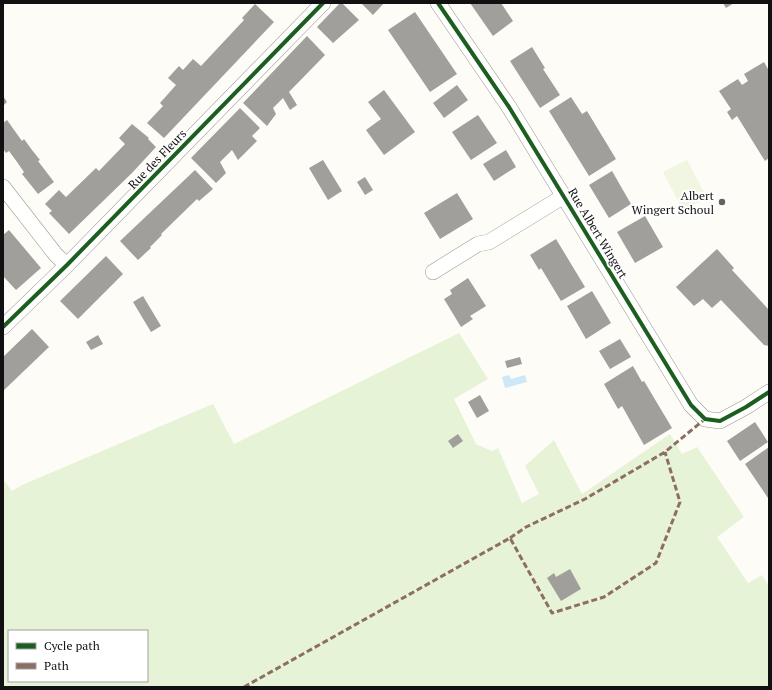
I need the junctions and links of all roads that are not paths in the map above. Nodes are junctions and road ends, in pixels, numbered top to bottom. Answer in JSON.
{"nodes":[{"id":1,"x":323,"y":3,"type":"edge"},
{"id":2,"x":438,"y":3,"type":"edge"},
{"id":3,"x":3,"y":187,"type":"edge"},
{"id":4,"x":564,"y":196,"type":"junction"},
{"id":5,"x":67,"y":265,"type":"junction"},
{"id":6,"x":433,"y":272,"type":"dead end"},
{"id":7,"x":3,"y":327,"type":"edge"},
{"id":8,"x":767,"y":398,"type":"edge"}],
"edges":[{"from":1,"to":5,"type":"street","name":"Rue des Fleurs"},
{"from":2,"to":4,"type":"street","name":"Rue Albert Wingert"},
{"from":3,"to":5,"type":"street"},
{"from":4,"to":6,"type":"street","name":"Rue Albert Wingert"},
{"from":4,"to":8,"type":"street","name":"Rue Albert Wingert"},
{"from":5,"to":7,"type":"street","name":"Rue des Fleurs"}]}
